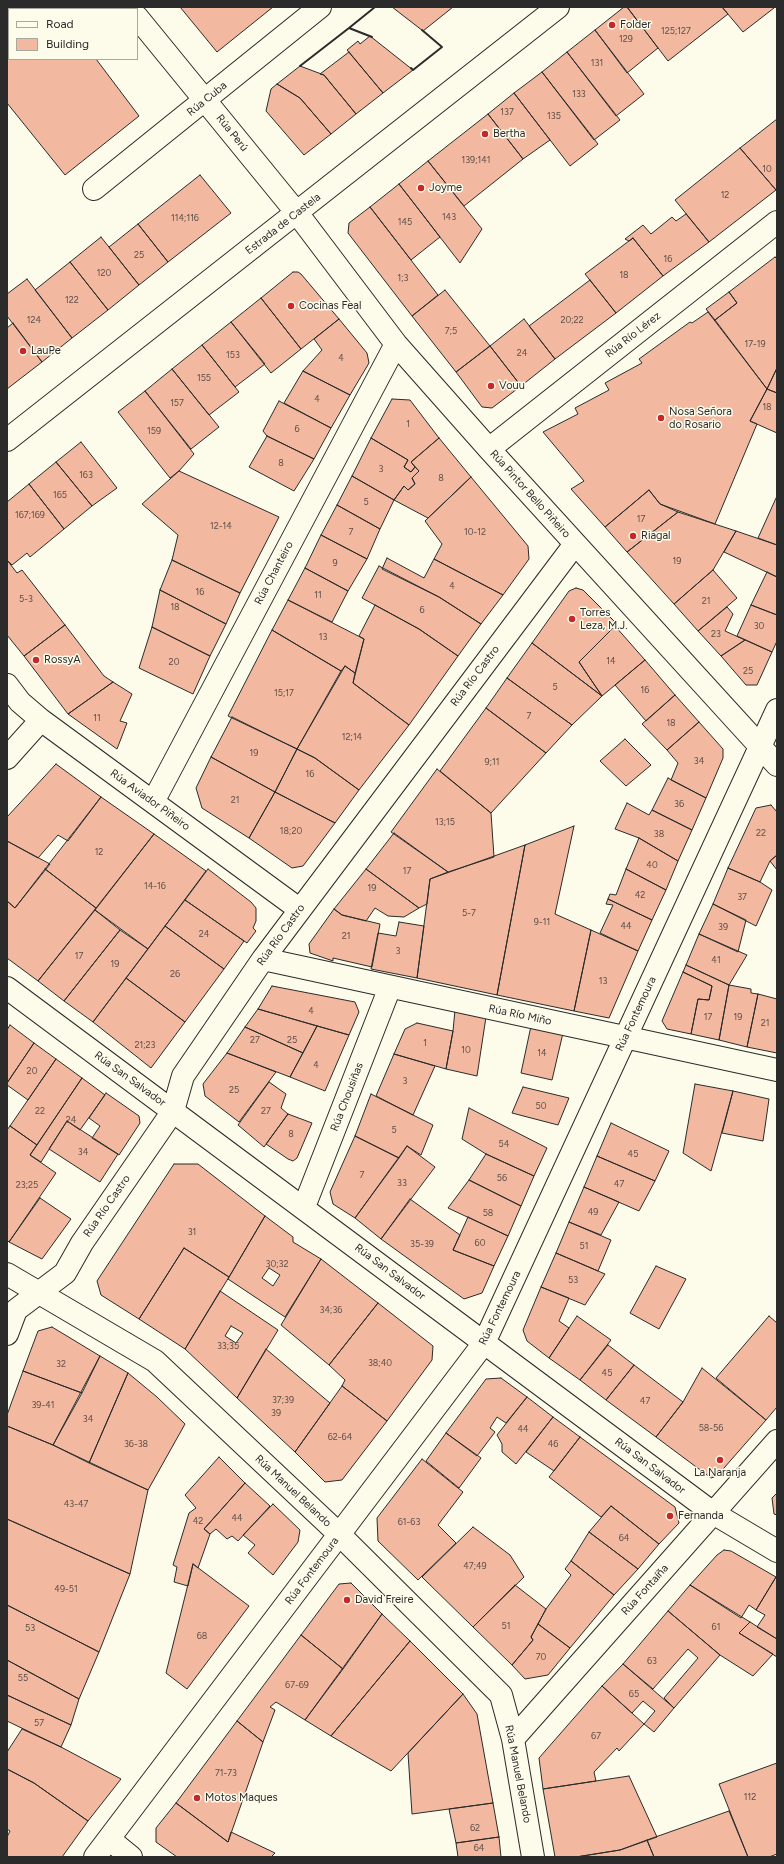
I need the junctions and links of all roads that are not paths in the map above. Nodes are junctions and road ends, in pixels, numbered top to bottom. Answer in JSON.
{"nodes":[{"id":1,"x":320,"y":7,"type":"edge"},
{"id":2,"x":558,"y":7,"type":"edge"},
{"id":3,"x":138,"y":18,"type":"edge"},
{"id":4,"x":206,"y":100,"type":"junction"},
{"id":5,"x":94,"y":189,"type":"dead end"},
{"id":6,"x":297,"y":213,"type":"junction"},
{"id":7,"x":777,"y":222,"type":"edge"},
{"id":8,"x":396,"y":344,"type":"junction"},
{"id":9,"x":7,"y":440,"type":"edge"},
{"id":10,"x":489,"y":449,"type":"junction"},
{"id":11,"x":575,"y":544,"type":"junction"},
{"id":12,"x":7,"y":685,"type":"edge"},
{"id":13,"x":777,"y":710,"type":"edge"},
{"id":14,"x":41,"y":720,"type":"junction"},
{"id":15,"x":761,"y":746,"type":"junction"},
{"id":16,"x":7,"y":758,"type":"edge"},
{"id":17,"x":777,"y":764,"type":"edge"},
{"id":18,"x":153,"y":802,"type":"junction"},
{"id":19,"x":299,"y":909,"type":"junction"},
{"id":20,"x":263,"y":959,"type":"junction"},
{"id":21,"x":390,"y":987,"type":"junction"},
{"id":22,"x":7,"y":988,"type":"edge"},
{"id":23,"x":626,"y":1037,"type":"junction"},
{"id":24,"x":777,"y":1070,"type":"edge"},
{"id":25,"x":173,"y":1111,"type":"junction"},
{"id":26,"x":304,"y":1207,"type":"junction"},
{"id":27,"x":7,"y":1274,"type":"edge"},
{"id":28,"x":39,"y":1293,"type":"junction"},
{"id":29,"x":7,"y":1334,"type":"edge"},
{"id":30,"x":484,"y":1343,"type":"junction"},
{"id":31,"x":777,"y":1441,"type":"edge"},
{"id":32,"x":714,"y":1513,"type":"junction"},
{"id":33,"x":340,"y":1535,"type":"junction"},
{"id":34,"x":777,"y":1551,"type":"edge"},
{"id":35,"x":513,"y":1739,"type":"junction"},
{"id":36,"x":108,"y":1839,"type":"junction"},
{"id":37,"x":95,"y":1857,"type":"edge"},
{"id":38,"x":131,"y":1857,"type":"edge"},
{"id":39,"x":533,"y":1857,"type":"edge"}],
"edges":[{"from":1,"to":4,"type":"street","name":"Rúa Cuba"},
{"from":2,"to":6,"type":"street","name":"Estrada de Castela"},
{"from":3,"to":4,"type":"street","name":"Rúa Perú"},
{"from":4,"to":5,"type":"street","name":"Rúa Cuba"},
{"from":4,"to":6,"type":"street","name":"Rúa Perú"},
{"from":6,"to":8,"type":"street","name":"Rúa Pintor Bello Piñeiro"},
{"from":6,"to":9,"type":"street","name":"Estrada de Castela"},
{"from":7,"to":10,"type":"street","name":"Rúa Río Lérez"},
{"from":8,"to":10,"type":"street","name":"Rúa Pintor Bello Piñeiro"},
{"from":8,"to":18,"type":"street","name":"Rúa Chanteiro"},
{"from":10,"to":11,"type":"street","name":"Rúa Pintor Bello Piñeiro"},
{"from":11,"to":15,"type":"street","name":"Rúa Pintor Bello Piñeiro"},
{"from":11,"to":19,"type":"street","name":"Rúa Río Castro"},
{"from":12,"to":14,"type":"street","name":"Rúa Aviador Piñeiro"},
{"from":13,"to":15,"type":"street","name":"Rúa Fontemoura"},
{"from":14,"to":16,"type":"street"},
{"from":14,"to":18,"type":"street","name":"Rúa Aviador Piñeiro"},
{"from":15,"to":17,"type":"street","name":"Rúa Pintor Bello Piñeiro"},
{"from":15,"to":23,"type":"street","name":"Rúa Fontemoura"},
{"from":18,"to":19,"type":"street","name":"Rúa Aviador Piñeiro"},
{"from":19,"to":20,"type":"street","name":"Rúa Río Castro"},
{"from":20,"to":21,"type":"street","name":"Rúa Río Miño"},
{"from":20,"to":25,"type":"street","name":"Rúa Río Castro"},
{"from":21,"to":23,"type":"street","name":"Rúa Río Miño"},
{"from":21,"to":26,"type":"street","name":"Rúa Chousiñas"},
{"from":22,"to":25,"type":"street","name":"Rúa San Salvador"},
{"from":23,"to":24,"type":"street","name":"Rúa Río Miño"},
{"from":23,"to":30,"type":"street","name":"Rúa Fontemoura"},
{"from":25,"to":26,"type":"street","name":"Rúa San Salvador"},
{"from":25,"to":28,"type":"street","name":"Rúa Río Castro"},
{"from":26,"to":30,"type":"street","name":"Rúa San Salvador"},
{"from":27,"to":28,"type":"street","name":"Rúa Manuel Belando"},
{"from":28,"to":29,"type":"street","name":"Rúa Río Castro"},
{"from":28,"to":33,"type":"street","name":"Rúa Manuel Belando"},
{"from":30,"to":32,"type":"street","name":"Rúa San Salvador"},
{"from":30,"to":33,"type":"street","name":"Rúa Fontemoura"},
{"from":31,"to":32,"type":"street","name":"Rúa Fontaíña"},
{"from":32,"to":34,"type":"street","name":"Rúa San Salvador"},
{"from":32,"to":35,"type":"street","name":"Rúa Fontaíña"},
{"from":33,"to":35,"type":"street","name":"Rúa Manuel Belando"},
{"from":33,"to":36,"type":"street","name":"Rúa Fontemoura"},
{"from":35,"to":39,"type":"street","name":"Rúa Manuel Belando"},
{"from":36,"to":37,"type":"street","name":"Rúa Fontemoura"},
{"from":36,"to":38,"type":"street"}]}
